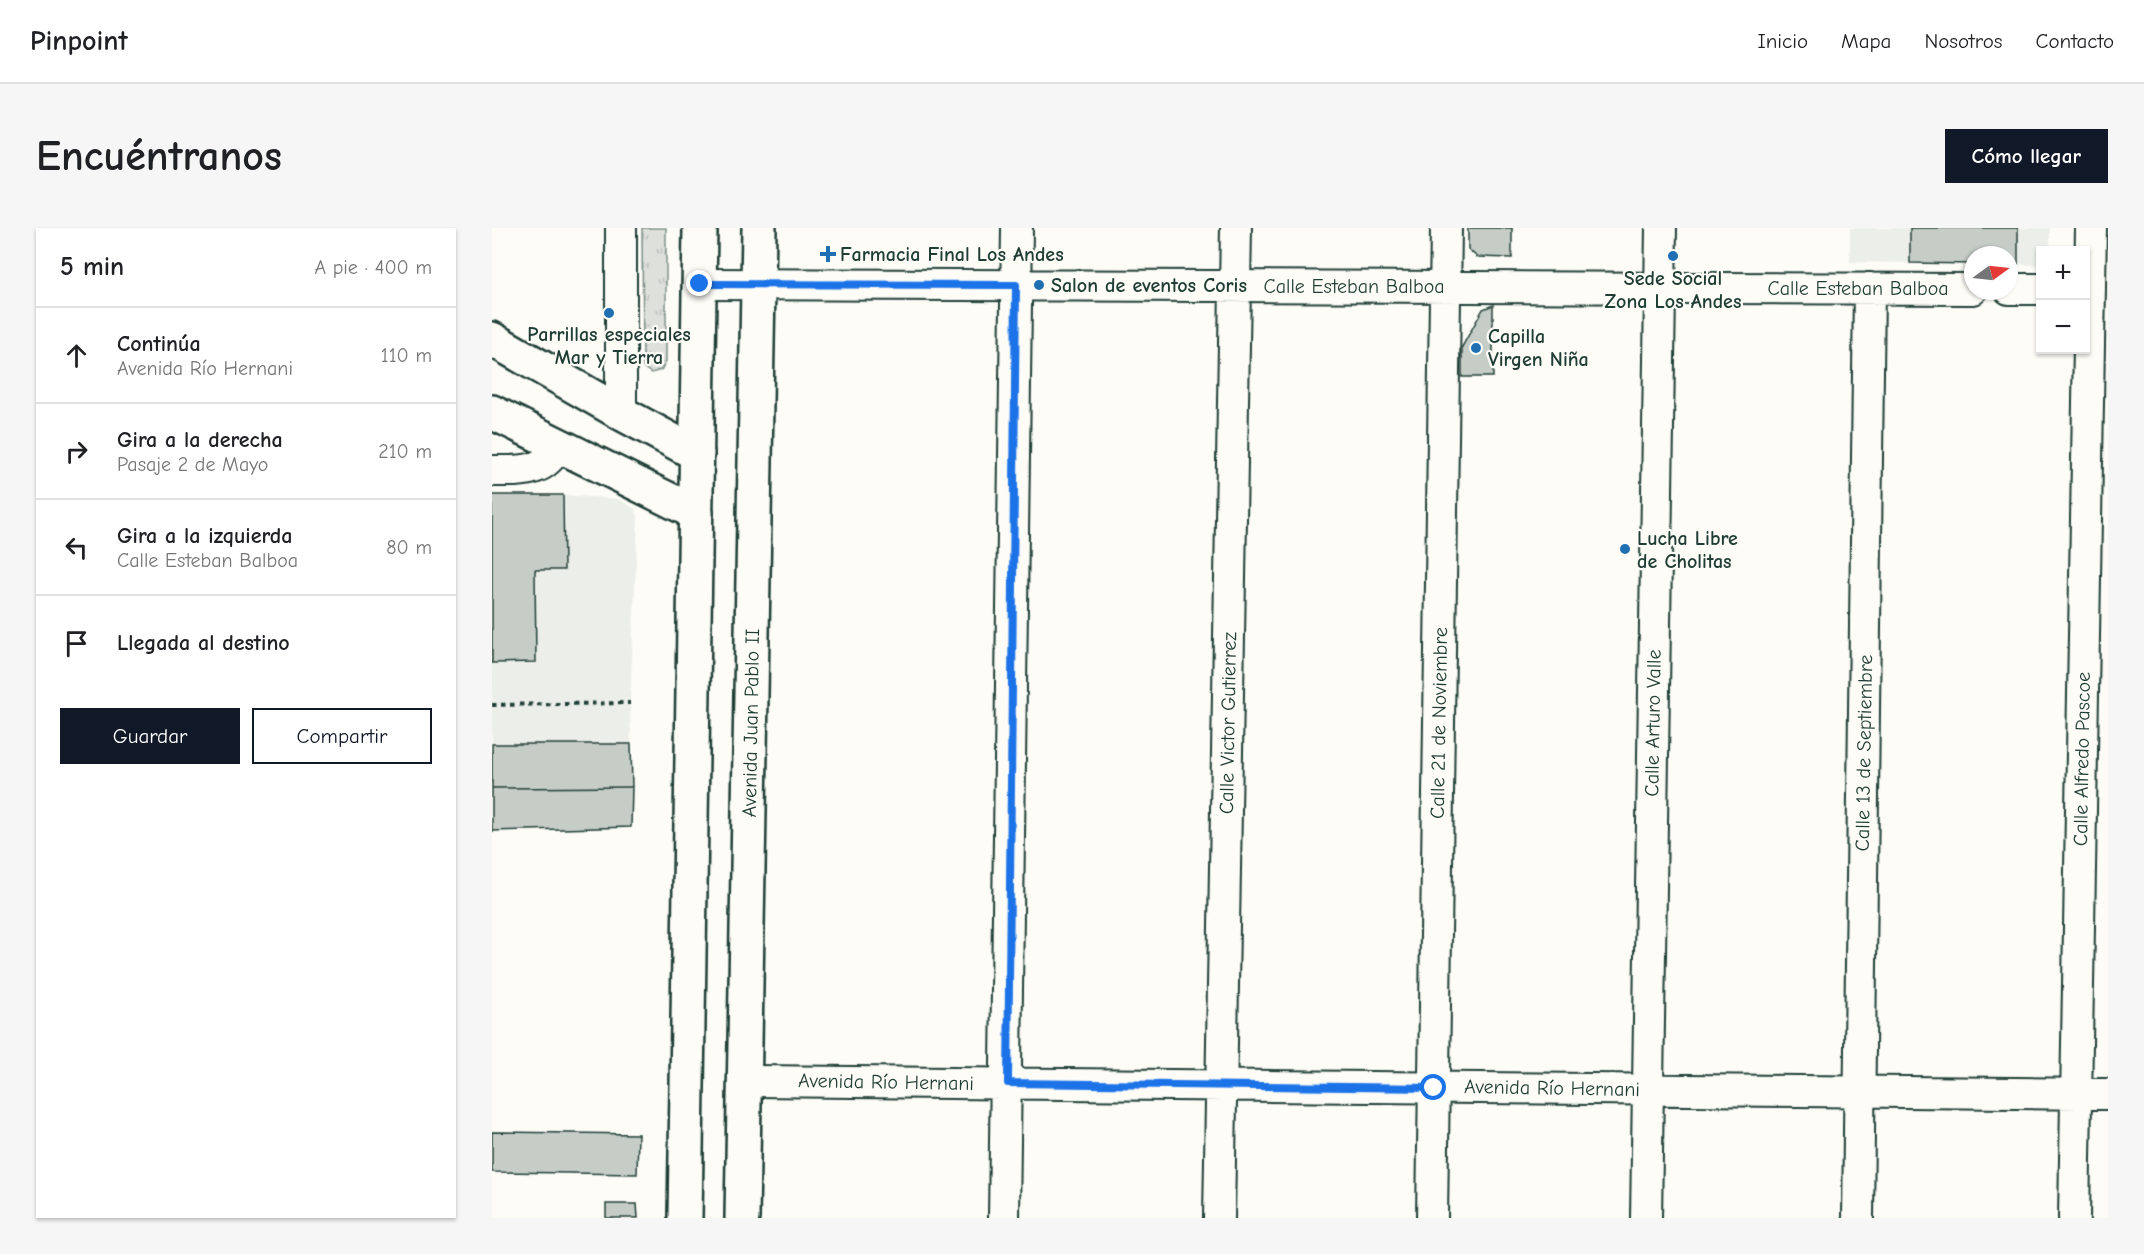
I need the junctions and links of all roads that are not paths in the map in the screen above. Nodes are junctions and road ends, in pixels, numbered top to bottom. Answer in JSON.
{"nodes":[{"id":1,"x":621,"y":228,"type":"edge"},
{"id":2,"x":700,"y":228,"type":"edge"},
{"id":3,"x":759,"y":228,"type":"edge"},
{"id":4,"x":1017,"y":228,"type":"edge"},
{"id":5,"x":1236,"y":228,"type":"edge"},
{"id":6,"x":1446,"y":228,"type":"edge"},
{"id":7,"x":1661,"y":228,"type":"edge"},
{"id":8,"x":2091,"y":228,"type":"edge"},
{"id":9,"x":700,"y":284,"type":"junction"},
{"id":10,"x":758,"y":284,"type":"junction"},
{"id":11,"x":1016,"y":285,"type":"junction"},
{"id":12,"x":1235,"y":286,"type":"junction"},
{"id":13,"x":1445,"y":286,"type":"junction"},
{"id":14,"x":1660,"y":287,"type":"junction"},
{"id":15,"x":1869,"y":288,"type":"junction"},
{"id":16,"x":1964,"y":289,"type":"edge"},
{"id":17,"x":2018,"y":289,"type":"edge"},
{"id":18,"x":2036,"y":289,"type":"edge"},
{"id":19,"x":2094,"y":289,"type":"edge"},
{"id":20,"x":492,"y":339,"type":"edge"},
{"id":21,"x":492,"y":412,"type":"edge"},
{"id":22,"x":621,"y":413,"type":"junction"},
{"id":23,"x":558,"y":445,"type":"junction"},
{"id":24,"x":697,"y":454,"type":"junction"},
{"id":25,"x":492,"y":471,"type":"edge"},
{"id":26,"x":696,"y":513,"type":"junction"},
{"id":27,"x":744,"y":1081,"type":"junction"},
{"id":28,"x":1008,"y":1083,"type":"junction"},
{"id":29,"x":1222,"y":1085,"type":"junction"},
{"id":30,"x":1434,"y":1088,"type":"junction"},
{"id":31,"x":1648,"y":1089,"type":"junction"},
{"id":32,"x":1860,"y":1091,"type":"junction"},
{"id":33,"x":2076,"y":1093,"type":"junction"},
{"id":34,"x":2108,"y":1094,"type":"edge"},
{"id":35,"x":685,"y":1218,"type":"edge"},
{"id":36,"x":742,"y":1218,"type":"edge"},
{"id":37,"x":1004,"y":1218,"type":"edge"},
{"id":38,"x":1219,"y":1218,"type":"edge"},
{"id":39,"x":1432,"y":1218,"type":"edge"},
{"id":40,"x":1646,"y":1218,"type":"edge"},
{"id":41,"x":1858,"y":1218,"type":"edge"},
{"id":42,"x":2074,"y":1218,"type":"edge"}],
"edges":[{"from":1,"to":22,"type":"street"},
{"from":2,"to":9,"type":"main road"},
{"from":3,"to":10,"type":"main road","name":"Avenida Juan Pablo II"},
{"from":4,"to":11,"type":"street"},
{"from":5,"to":12,"type":"street","name":"Calle Victor Gutierrez"},
{"from":6,"to":13,"type":"street","name":"Calle 21 de Noviembre"},
{"from":7,"to":14,"type":"street","name":"Calle Arturo Valle"},
{"from":8,"to":19,"type":"street","name":"Calle Alfredo Pascoe"},
{"from":9,"to":10,"type":"street","name":"Calle Esteban Balboa"},
{"from":9,"to":24,"type":"main road"},
{"from":10,"to":11,"type":"street","name":"Calle Esteban Balboa"},
{"from":10,"to":27,"type":"main road","name":"Avenida Juan Pablo II"},
{"from":11,"to":12,"type":"street","name":"Calle Esteban Balboa"},
{"from":11,"to":28,"type":"street"},
{"from":12,"to":13,"type":"street","name":"Calle Esteban Balboa"},
{"from":12,"to":29,"type":"street","name":"Calle Victor Gutierrez"},
{"from":13,"to":14,"type":"street","name":"Calle Esteban Balboa"},
{"from":13,"to":30,"type":"street","name":"Calle 21 de Noviembre"},
{"from":14,"to":15,"type":"street","name":"Calle Esteban Balboa"},
{"from":14,"to":31,"type":"street","name":"Calle Arturo Valle"},
{"from":15,"to":16,"type":"street","name":"Calle Esteban Balboa"},
{"from":15,"to":32,"type":"street","name":"Calle 13 de Septiembre"},
{"from":17,"to":18,"type":"street"},
{"from":19,"to":33,"type":"street","name":"Calle Alfredo Pascoe"},
{"from":20,"to":22,"type":"main road"},
{"from":21,"to":23,"type":"main road"},
{"from":22,"to":24,"type":"main road"},
{"from":23,"to":25,"type":"street"},
{"from":23,"to":26,"type":"main road"},
{"from":24,"to":26,"type":"main road"},
{"from":26,"to":35,"type":"main road"},
{"from":27,"to":28,"type":"street","name":"Avenida Río Hernani"},
{"from":27,"to":36,"type":"main road","name":"Avenida Juan Pablo II"},
{"from":28,"to":29,"type":"street","name":"Avenida Río Hernani"},
{"from":28,"to":37,"type":"street"},
{"from":29,"to":30,"type":"street","name":"Avenida Río Hernani"},
{"from":29,"to":38,"type":"street","name":"Calle Victor Gutierrez"},
{"from":30,"to":31,"type":"street","name":"Avenida Río Hernani"},
{"from":30,"to":39,"type":"street","name":"Calle 21 de Noviembre"},
{"from":31,"to":32,"type":"street","name":"Avenida Río Hernani"},
{"from":31,"to":40,"type":"street","name":"Calle Arturo Valle"},
{"from":32,"to":33,"type":"street","name":"Avenida Río Hernani"},
{"from":32,"to":41,"type":"street","name":"Calle 13 de Septiembre"},
{"from":33,"to":34,"type":"street","name":"Avenida Río Hernani"},
{"from":33,"to":42,"type":"street","name":"Calle Alfredo Pascoe"}]}
